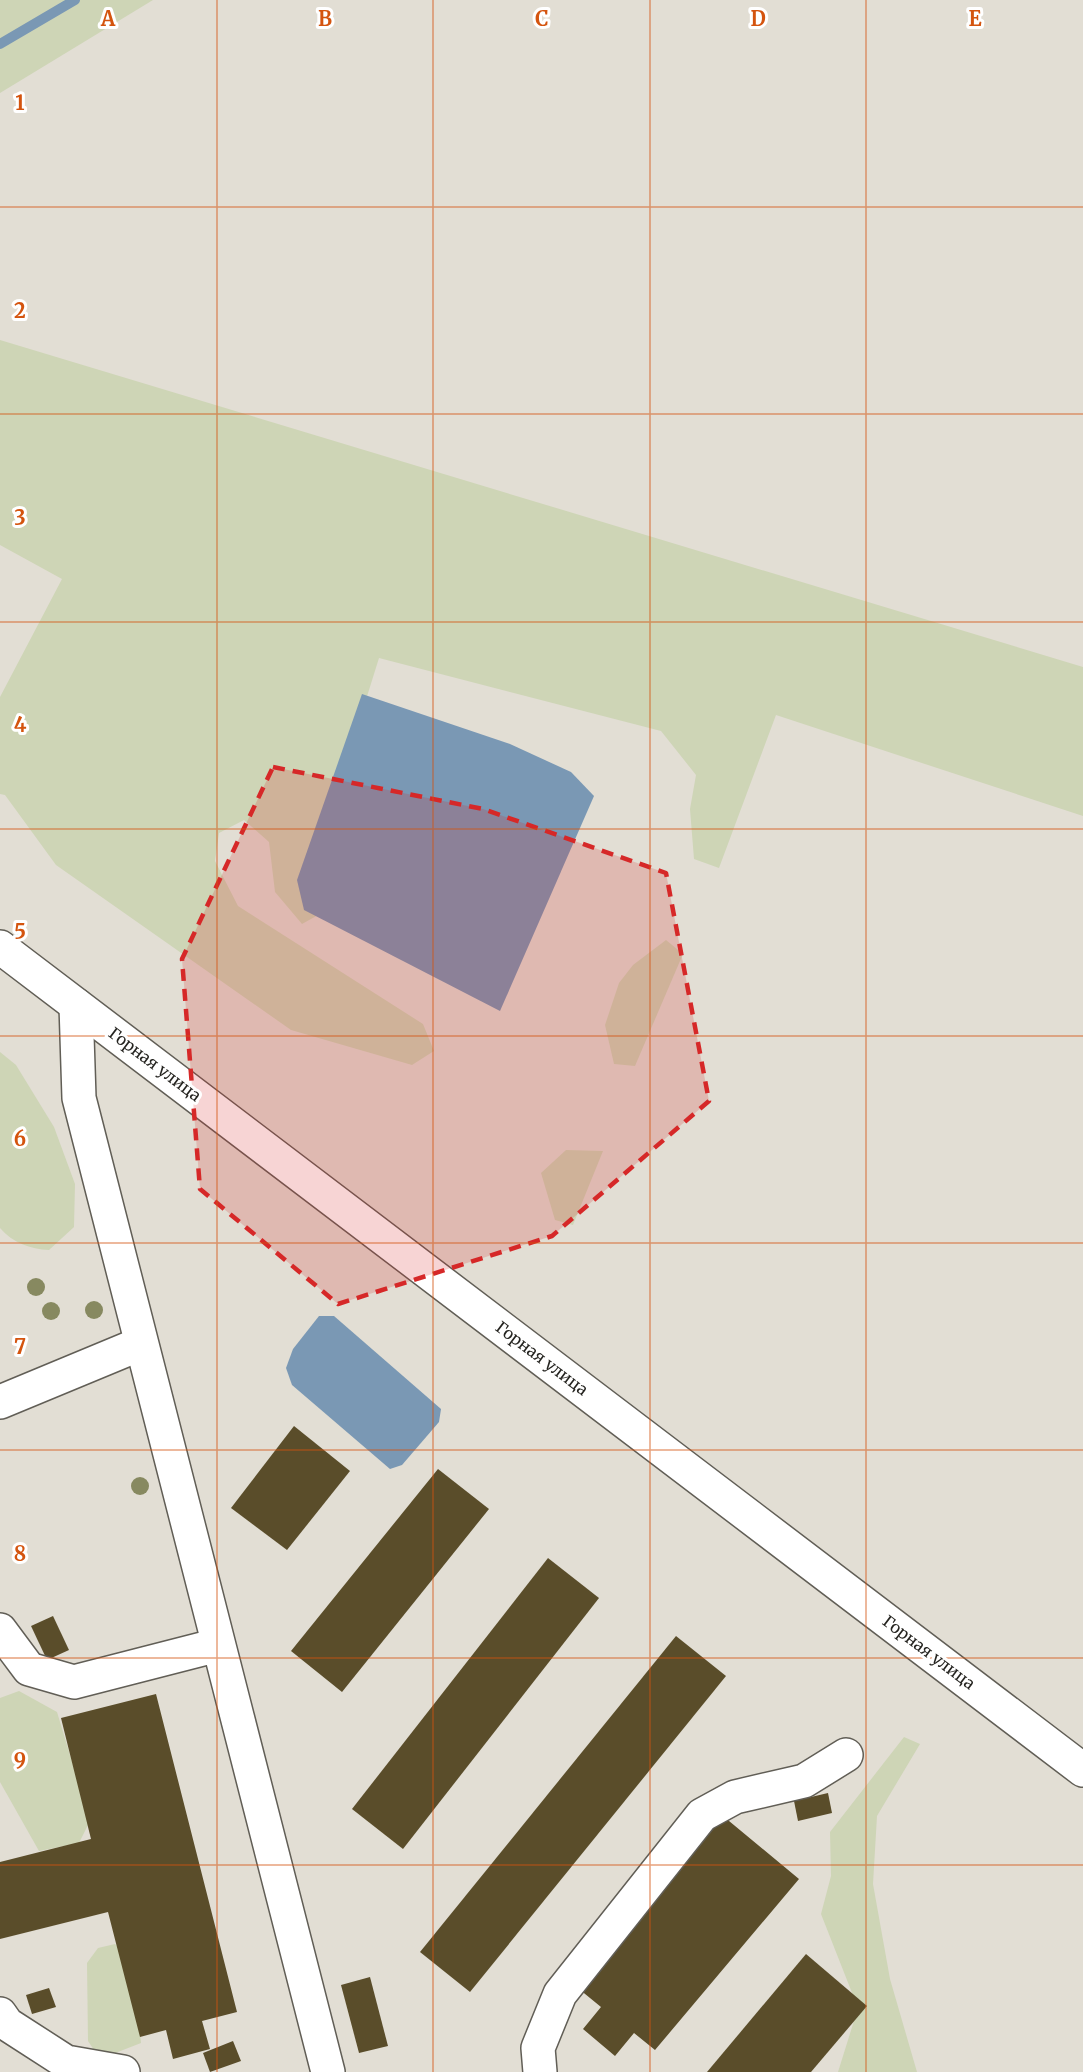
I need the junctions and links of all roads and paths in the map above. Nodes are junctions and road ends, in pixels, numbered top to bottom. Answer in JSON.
{"nodes":[{"id":1,"x":0,"y":947,"type":"edge"},
{"id":2,"x":76,"y":1005,"type":"junction"},
{"id":3,"x":141,"y":1344,"type":"junction"},
{"id":4,"x":0,"y":1402,"type":"edge"},
{"id":5,"x":0,"y":1630,"type":"edge"},
{"id":6,"x":218,"y":1645,"type":"junction"},
{"id":7,"x":846,"y":1755,"type":"dead end"},
{"id":8,"x":1083,"y":1770,"type":"edge"},
{"id":9,"x":0,"y":2014,"type":"edge"},
{"id":10,"x":123,"y":2072,"type":"edge"},
{"id":11,"x":328,"y":2072,"type":"edge"},
{"id":12,"x":540,"y":2072,"type":"edge"}],
"edges":[{"from":1,"to":2,"type":"street","name":"Горная улица"},
{"from":2,"to":3,"type":"street"},
{"from":2,"to":8,"type":"street","name":"Горная улица"},
{"from":3,"to":4,"type":"street"},
{"from":3,"to":6,"type":"street"},
{"from":5,"to":6,"type":"street"},
{"from":6,"to":11,"type":"street"},
{"from":7,"to":12,"type":"street"},
{"from":9,"to":10,"type":"street"}]}
